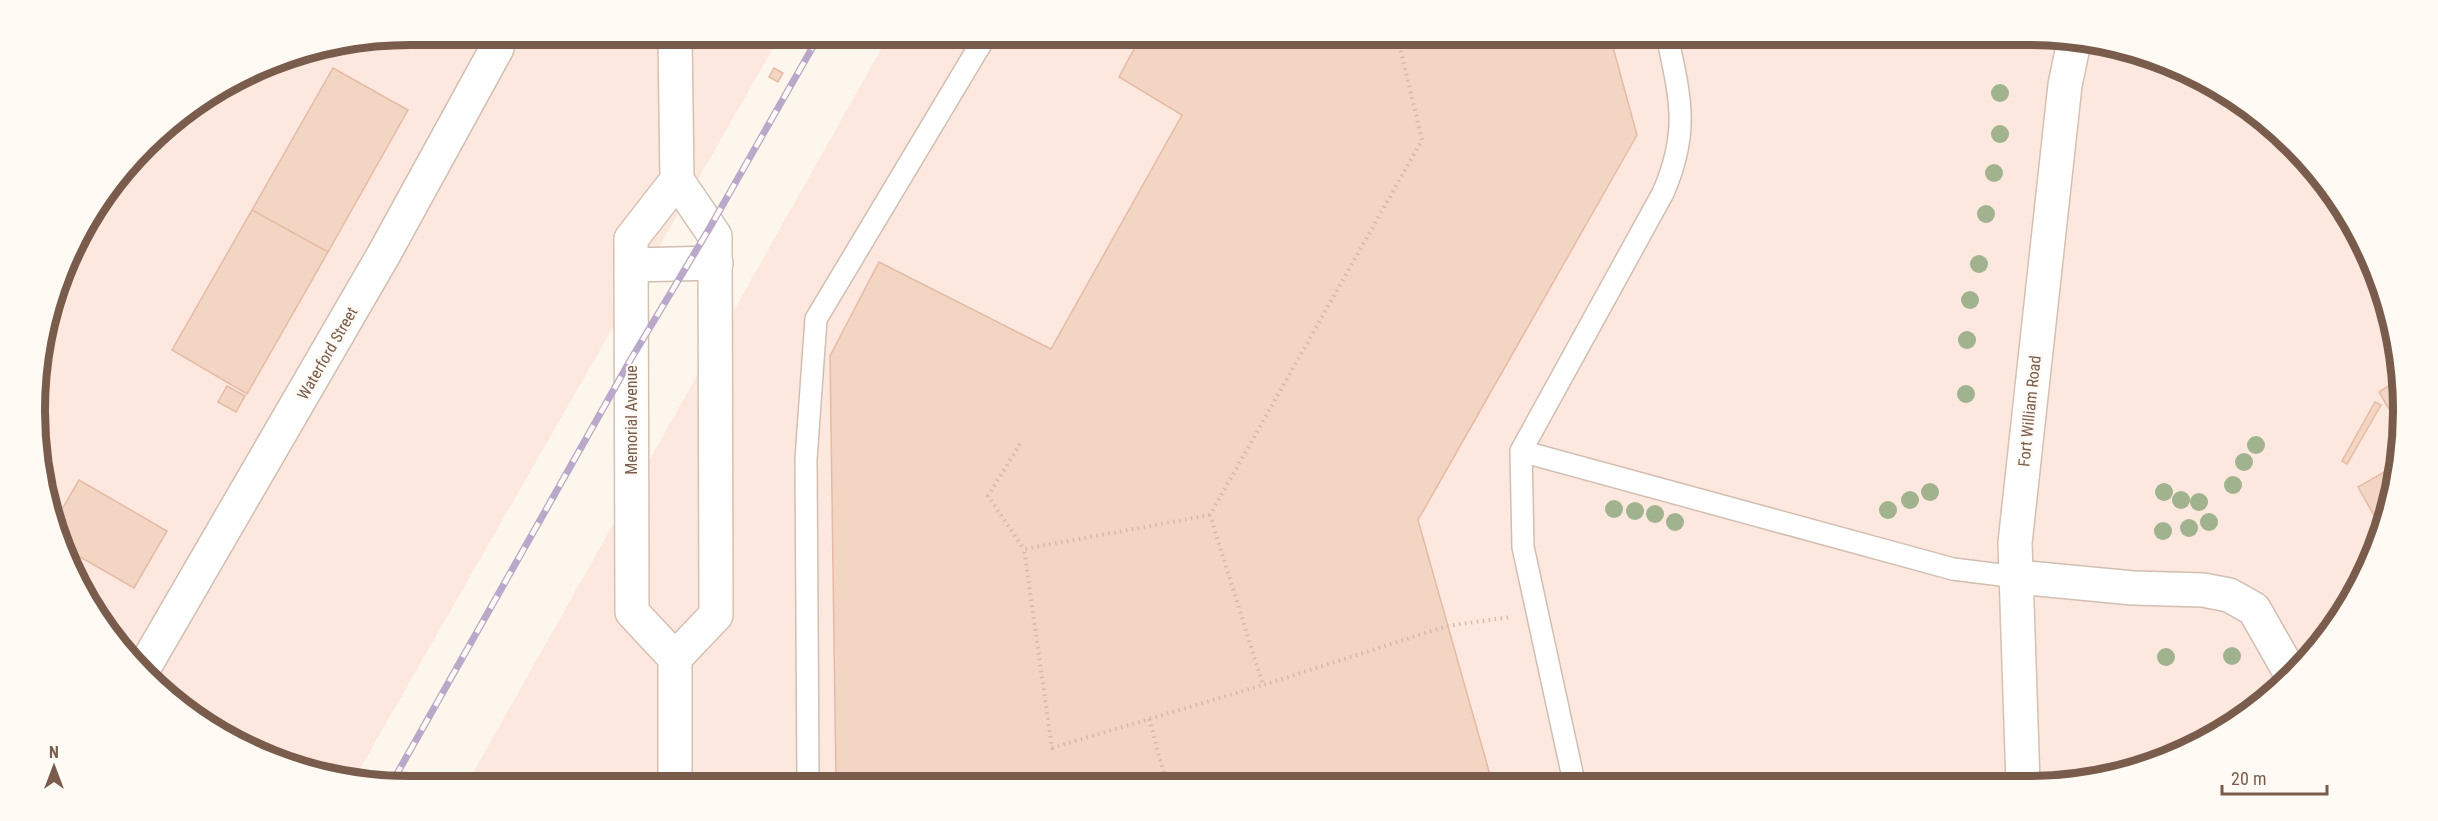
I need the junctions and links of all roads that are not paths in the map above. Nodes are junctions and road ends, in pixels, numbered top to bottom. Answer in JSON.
{"nodes":[{"id":1,"x":497,"y":45,"type":"edge"},
{"id":2,"x":675,"y":45,"type":"edge"},
{"id":3,"x":980,"y":45,"type":"edge"},
{"id":4,"x":1669,"y":45,"type":"edge"},
{"id":5,"x":2073,"y":48,"type":"edge"},
{"id":6,"x":677,"y":180,"type":"junction"},
{"id":7,"x":716,"y":263,"type":"junction"},
{"id":8,"x":632,"y":265,"type":"junction"},
{"id":9,"x":1521,"y":451,"type":"junction"},
{"id":10,"x":2018,"y":577,"type":"junction"},
{"id":11,"x":675,"y":658,"type":"junction"},
{"id":12,"x":147,"y":663,"type":"edge"},
{"id":13,"x":2287,"y":668,"type":"edge"},
{"id":14,"x":675,"y":776,"type":"edge"},
{"id":15,"x":808,"y":776,"type":"edge"},
{"id":16,"x":1573,"y":776,"type":"edge"},
{"id":17,"x":2023,"y":776,"type":"edge"}],
"edges":[{"from":1,"to":12,"type":"main road","name":"Waterford Street"},
{"from":2,"to":6,"type":"main road"},
{"from":3,"to":15,"type":"lane"},
{"from":4,"to":9,"type":"lane"},
{"from":5,"to":10,"type":"main road","name":"Fort William Road"},
{"from":6,"to":7,"type":"main road"},
{"from":6,"to":8,"type":"main road","name":"Memorial Avenue"},
{"from":7,"to":8,"type":"main road"},
{"from":7,"to":11,"type":"main road"},
{"from":8,"to":11,"type":"main road","name":"Memorial Avenue"},
{"from":9,"to":10,"type":"lane"},
{"from":9,"to":16,"type":"lane"},
{"from":10,"to":13,"type":"main road"},
{"from":10,"to":17,"type":"main road","name":"Fort William Road"},
{"from":11,"to":14,"type":"main road"}]}
